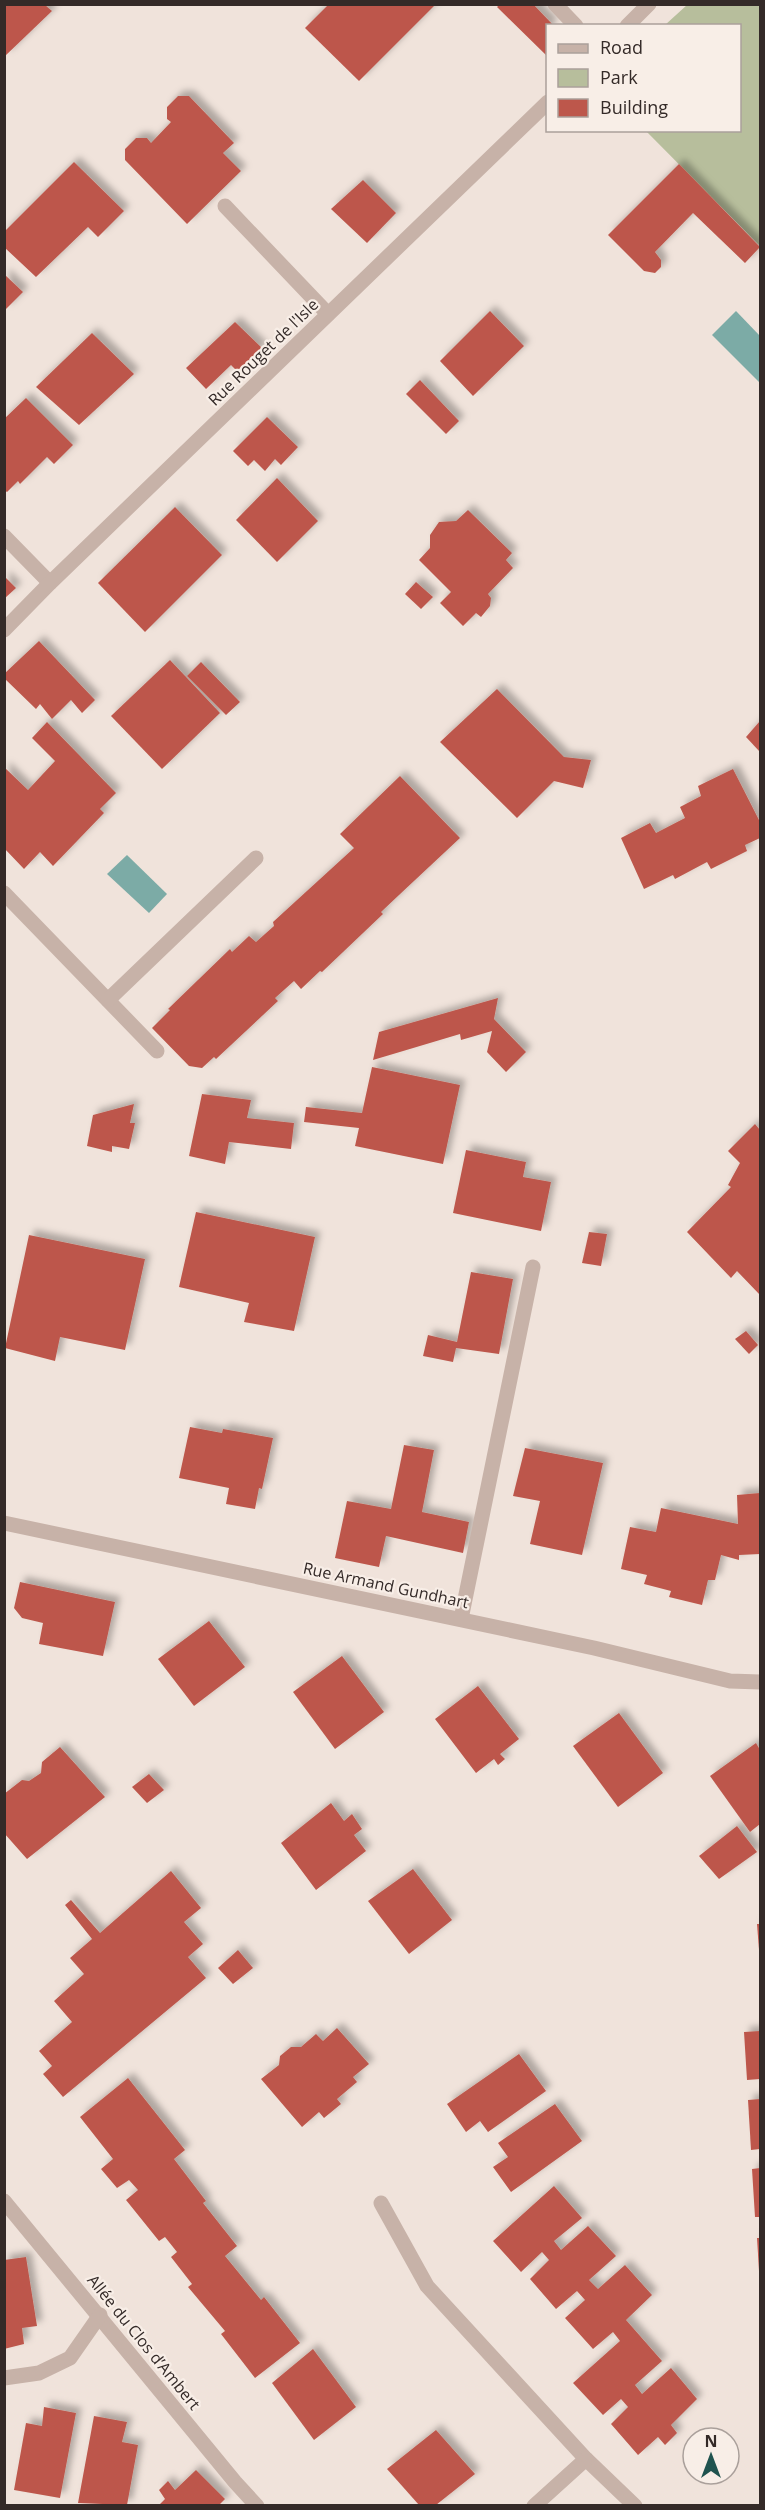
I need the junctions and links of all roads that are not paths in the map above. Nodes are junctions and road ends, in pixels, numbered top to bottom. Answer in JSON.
{"nodes":[{"id":1,"x":555,"y":4,"type":"edge"},
{"id":2,"x":649,"y":4,"type":"edge"},
{"id":3,"x":574,"y":24,"type":"edge"},
{"id":4,"x":629,"y":24,"type":"edge"},
{"id":5,"x":546,"y":104,"type":"edge"},
{"id":6,"x":225,"y":206,"type":"dead end"},
{"id":7,"x":328,"y":314,"type":"junction"},
{"id":8,"x":4,"y":536,"type":"edge"},
{"id":9,"x":50,"y":583,"type":"junction"},
{"id":10,"x":4,"y":630,"type":"edge"},
{"id":11,"x":256,"y":858,"type":"dead end"},
{"id":12,"x":4,"y":893,"type":"edge"},
{"id":13,"x":108,"y":1000,"type":"junction"},
{"id":14,"x":157,"y":1052,"type":"dead end"},
{"id":15,"x":533,"y":1266,"type":"dead end"},
{"id":16,"x":4,"y":1523,"type":"edge"},
{"id":17,"x":461,"y":1619,"type":"junction"},
{"id":18,"x":760,"y":1682,"type":"edge"},
{"id":19,"x":4,"y":2201,"type":"edge"},
{"id":20,"x":381,"y":2203,"type":"dead end"},
{"id":21,"x":100,"y":2315,"type":"junction"},
{"id":22,"x":4,"y":2378,"type":"edge"},
{"id":23,"x":586,"y":2459,"type":"junction"},
{"id":24,"x":257,"y":2505,"type":"edge"},
{"id":25,"x":534,"y":2505,"type":"edge"},
{"id":26,"x":635,"y":2505,"type":"edge"}],
"edges":[{"from":1,"to":3,"type":"street"},
{"from":2,"to":4,"type":"street"},
{"from":5,"to":7,"type":"street","name":"Rue Rouget de l'Isle"},
{"from":6,"to":7,"type":"street"},
{"from":7,"to":9,"type":"street","name":"Rue Rouget de l'Isle"},
{"from":8,"to":9,"type":"street"},
{"from":9,"to":10,"type":"street","name":"Rue Rouget de l'Isle"},
{"from":11,"to":13,"type":"street"},
{"from":12,"to":13,"type":"street"},
{"from":13,"to":14,"type":"street"},
{"from":15,"to":17,"type":"street"},
{"from":16,"to":17,"type":"street","name":"Rue Armand Gundhart"},
{"from":17,"to":18,"type":"street","name":"Rue Armand Gundhart"},
{"from":19,"to":21,"type":"street","name":"Allée du Clos d’Ambert"},
{"from":20,"to":23,"type":"street"},
{"from":21,"to":22,"type":"street"},
{"from":21,"to":24,"type":"street","name":"Allée du Clos d’Ambert"},
{"from":23,"to":25,"type":"street"},
{"from":23,"to":26,"type":"street"}]}
